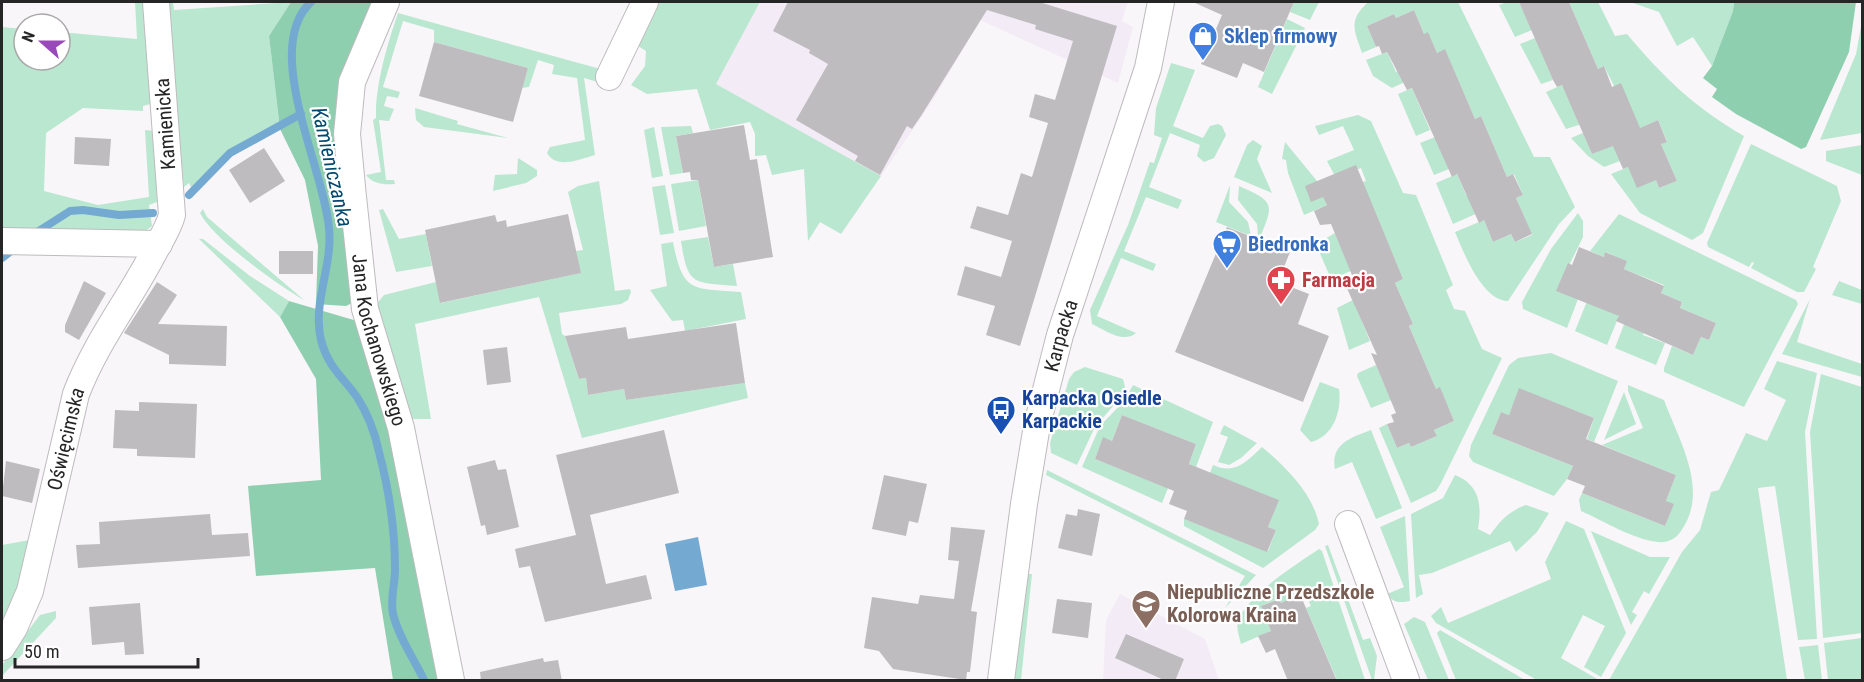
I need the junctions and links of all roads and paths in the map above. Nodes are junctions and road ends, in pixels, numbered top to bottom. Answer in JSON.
{"nodes":[{"id":1,"x":156,"y":2,"type":"edge"},
{"id":2,"x":386,"y":2,"type":"edge"},
{"id":3,"x":645,"y":2,"type":"edge"},
{"id":4,"x":1161,"y":2,"type":"edge"},
{"id":5,"x":609,"y":77,"type":"dead end"},
{"id":6,"x":2,"y":241,"type":"edge"},
{"id":7,"x":159,"y":244,"type":"junction"},
{"id":8,"x":1348,"y":524,"type":"dead end"},
{"id":9,"x":2,"y":647,"type":"edge"},
{"id":10,"x":451,"y":681,"type":"edge"},
{"id":11,"x":1001,"y":681,"type":"edge"},
{"id":12,"x":1406,"y":681,"type":"edge"}],
"edges":[{"from":1,"to":7,"type":"street","name":"Kamienicka"},
{"from":2,"to":10,"type":"street","name":"Jana Kochanowskiego"},
{"from":3,"to":5,"type":"street"},
{"from":4,"to":11,"type":"street","name":"Karpacka"},
{"from":6,"to":7,"type":"street"},
{"from":7,"to":9,"type":"street","name":"Oświęcimska"},
{"from":8,"to":12,"type":"street"}]}
